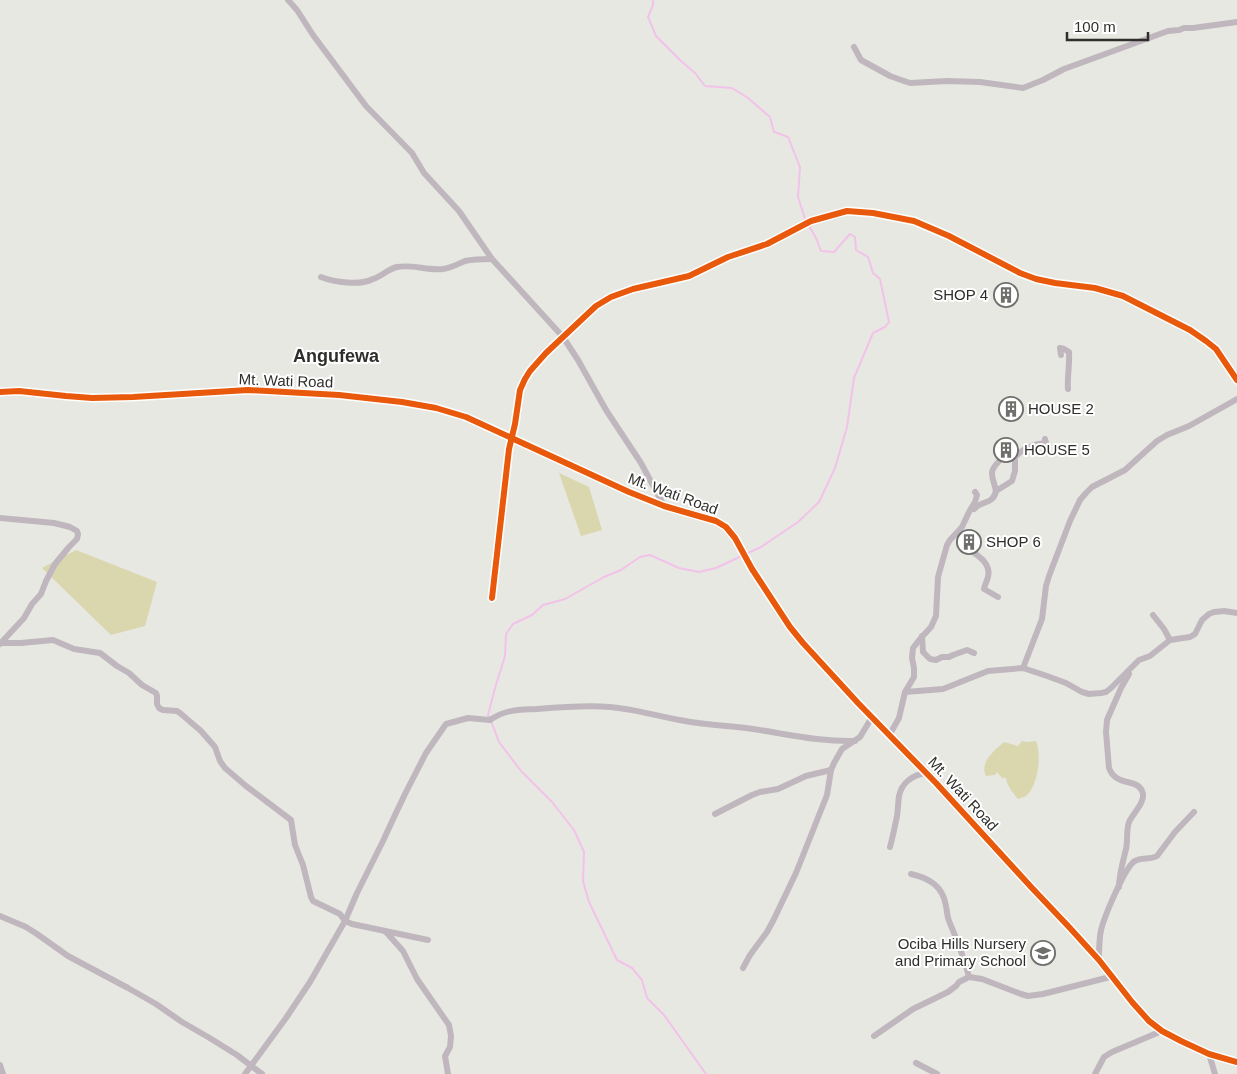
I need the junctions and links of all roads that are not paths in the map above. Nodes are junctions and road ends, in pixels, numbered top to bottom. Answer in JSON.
{"nodes":[{"id":1,"x":288,"y":0,"type":"edge"},
{"id":2,"x":1237,"y":22,"type":"edge"},
{"id":3,"x":854,"y":47,"type":"dead end"},
{"id":4,"x":492,"y":259,"type":"junction"},
{"id":5,"x":320,"y":277,"type":"dead end"},
{"id":6,"x":563,"y":337,"type":"junction"},
{"id":7,"x":1061,"y":355,"type":"dead end"},
{"id":8,"x":1237,"y":380,"type":"edge"},
{"id":9,"x":1068,"y":389,"type":"dead end"},
{"id":10,"x":0,"y":392,"type":"edge"},
{"id":11,"x":1237,"y":399,"type":"edge"},
{"id":12,"x":511,"y":438,"type":"junction"},
{"id":13,"x":1045,"y":439,"type":"dead end"},
{"id":14,"x":1002,"y":458,"type":"dead end"},
{"id":15,"x":996,"y":490,"type":"junction"},
{"id":16,"x":975,"y":492,"type":"dead end"},
{"id":17,"x":664,"y":506,"type":"junction"},
{"id":18,"x":0,"y":518,"type":"edge"},
{"id":19,"x":963,"y":529,"type":"junction"},
{"id":20,"x":970,"y":539,"type":"dead end"},
{"id":21,"x":998,"y":597,"type":"dead end"},
{"id":22,"x":492,"y":598,"type":"dead end"},
{"id":23,"x":1237,"y":614,"type":"edge"},
{"id":24,"x":1153,"y":615,"type":"dead end"},
{"id":25,"x":922,"y":636,"type":"junction"},
{"id":26,"x":1170,"y":640,"type":"junction"},
{"id":27,"x":1,"y":644,"type":"edge"},
{"id":28,"x":974,"y":653,"type":"dead end"},
{"id":29,"x":1135,"y":664,"type":"junction"},
{"id":30,"x":1023,"y":668,"type":"junction"},
{"id":31,"x":906,"y":692,"type":"junction"},
{"id":32,"x":872,"y":717,"type":"junction"},
{"id":33,"x":890,"y":734,"type":"junction"},
{"id":34,"x":855,"y":740,"type":"junction"},
{"id":35,"x":831,"y":770,"type":"junction"},
{"id":36,"x":926,"y":773,"type":"junction"},
{"id":37,"x":1194,"y":812,"type":"dead end"},
{"id":38,"x":715,"y":814,"type":"dead end"},
{"id":39,"x":890,"y":847,"type":"dead end"},
{"id":40,"x":911,"y":874,"type":"dead end"},
{"id":41,"x":1118,"y":887,"type":"junction"},
{"id":42,"x":0,"y":916,"type":"edge"},
{"id":43,"x":345,"y":921,"type":"junction"},
{"id":44,"x":386,"y":932,"type":"junction"},
{"id":45,"x":428,"y":940,"type":"dead end"},
{"id":46,"x":1099,"y":960,"type":"junction"},
{"id":47,"x":743,"y":968,"type":"dead end"},
{"id":48,"x":1110,"y":976,"type":"junction"},
{"id":49,"x":969,"y":977,"type":"junction"},
{"id":50,"x":1162,"y":1031,"type":"junction"},
{"id":51,"x":874,"y":1036,"type":"dead end"},
{"id":52,"x":1209,"y":1054,"type":"junction"},
{"id":53,"x":1236,"y":1060,"type":"edge"},
{"id":54,"x":916,"y":1063,"type":"dead end"},
{"id":55,"x":0,"y":1065,"type":"edge"},
{"id":56,"x":250,"y":1066,"type":"junction"},
{"id":57,"x":3,"y":1074,"type":"edge"},
{"id":58,"x":244,"y":1074,"type":"edge"},
{"id":59,"x":262,"y":1074,"type":"edge"},
{"id":60,"x":448,"y":1074,"type":"edge"},
{"id":61,"x":937,"y":1074,"type":"edge"},
{"id":62,"x":1095,"y":1074,"type":"edge"},
{"id":63,"x":1215,"y":1074,"type":"edge"}],
"edges":[{"from":1,"to":4,"type":"street"},
{"from":2,"to":3,"type":"street"},
{"from":4,"to":5,"type":"street"},
{"from":4,"to":6,"type":"street"},
{"from":6,"to":8,"type":"street"},
{"from":6,"to":12,"type":"street"},
{"from":6,"to":17,"type":"street"},
{"from":7,"to":9,"type":"street"},
{"from":10,"to":12,"type":"street","name":"Mt. Wati Road"},
{"from":11,"to":30,"type":"street"},
{"from":12,"to":17,"type":"street","name":"Mt. Wati Road"},
{"from":12,"to":22,"type":"street"},
{"from":13,"to":15,"type":"street"},
{"from":14,"to":15,"type":"street"},
{"from":15,"to":19,"type":"street"},
{"from":16,"to":19,"type":"street"},
{"from":17,"to":32,"type":"street","name":"Mt. Wati Road"},
{"from":18,"to":27,"type":"street"},
{"from":19,"to":20,"type":"street"},
{"from":19,"to":21,"type":"street"},
{"from":19,"to":25,"type":"street"},
{"from":23,"to":26,"type":"street"},
{"from":24,"to":26,"type":"street"},
{"from":25,"to":28,"type":"street"},
{"from":25,"to":31,"type":"street"},
{"from":26,"to":29,"type":"street"},
{"from":27,"to":43,"type":"street"},
{"from":29,"to":30,"type":"street"},
{"from":29,"to":41,"type":"street"},
{"from":30,"to":31,"type":"street"},
{"from":31,"to":33,"type":"street"},
{"from":32,"to":33,"type":"street","name":"Mt. Wati Road"},
{"from":32,"to":34,"type":"street"},
{"from":33,"to":36,"type":"street","name":"Mt. Wati Road"},
{"from":34,"to":35,"type":"street"},
{"from":34,"to":43,"type":"street"},
{"from":35,"to":38,"type":"street"},
{"from":35,"to":47,"type":"street"},
{"from":36,"to":39,"type":"street"},
{"from":36,"to":46,"type":"street","name":"Mt. Wati Road"},
{"from":37,"to":41,"type":"street"},
{"from":40,"to":49,"type":"street"},
{"from":41,"to":46,"type":"street"},
{"from":42,"to":56,"type":"street"},
{"from":43,"to":44,"type":"street"},
{"from":43,"to":56,"type":"street"},
{"from":44,"to":45,"type":"street"},
{"from":44,"to":60,"type":"street"},
{"from":46,"to":48,"type":"street","name":"Mt. Wati Road"},
{"from":48,"to":49,"type":"street"},
{"from":48,"to":50,"type":"street","name":"Mt. Wati Road"},
{"from":49,"to":51,"type":"street"},
{"from":50,"to":52,"type":"street","name":"Mt. Wati Road"},
{"from":50,"to":62,"type":"street"},
{"from":52,"to":53,"type":"street","name":"Mt. Wati Road"},
{"from":52,"to":63,"type":"street"},
{"from":54,"to":61,"type":"street"},
{"from":55,"to":57,"type":"street"},
{"from":56,"to":58,"type":"street"},
{"from":56,"to":59,"type":"street"}]}
